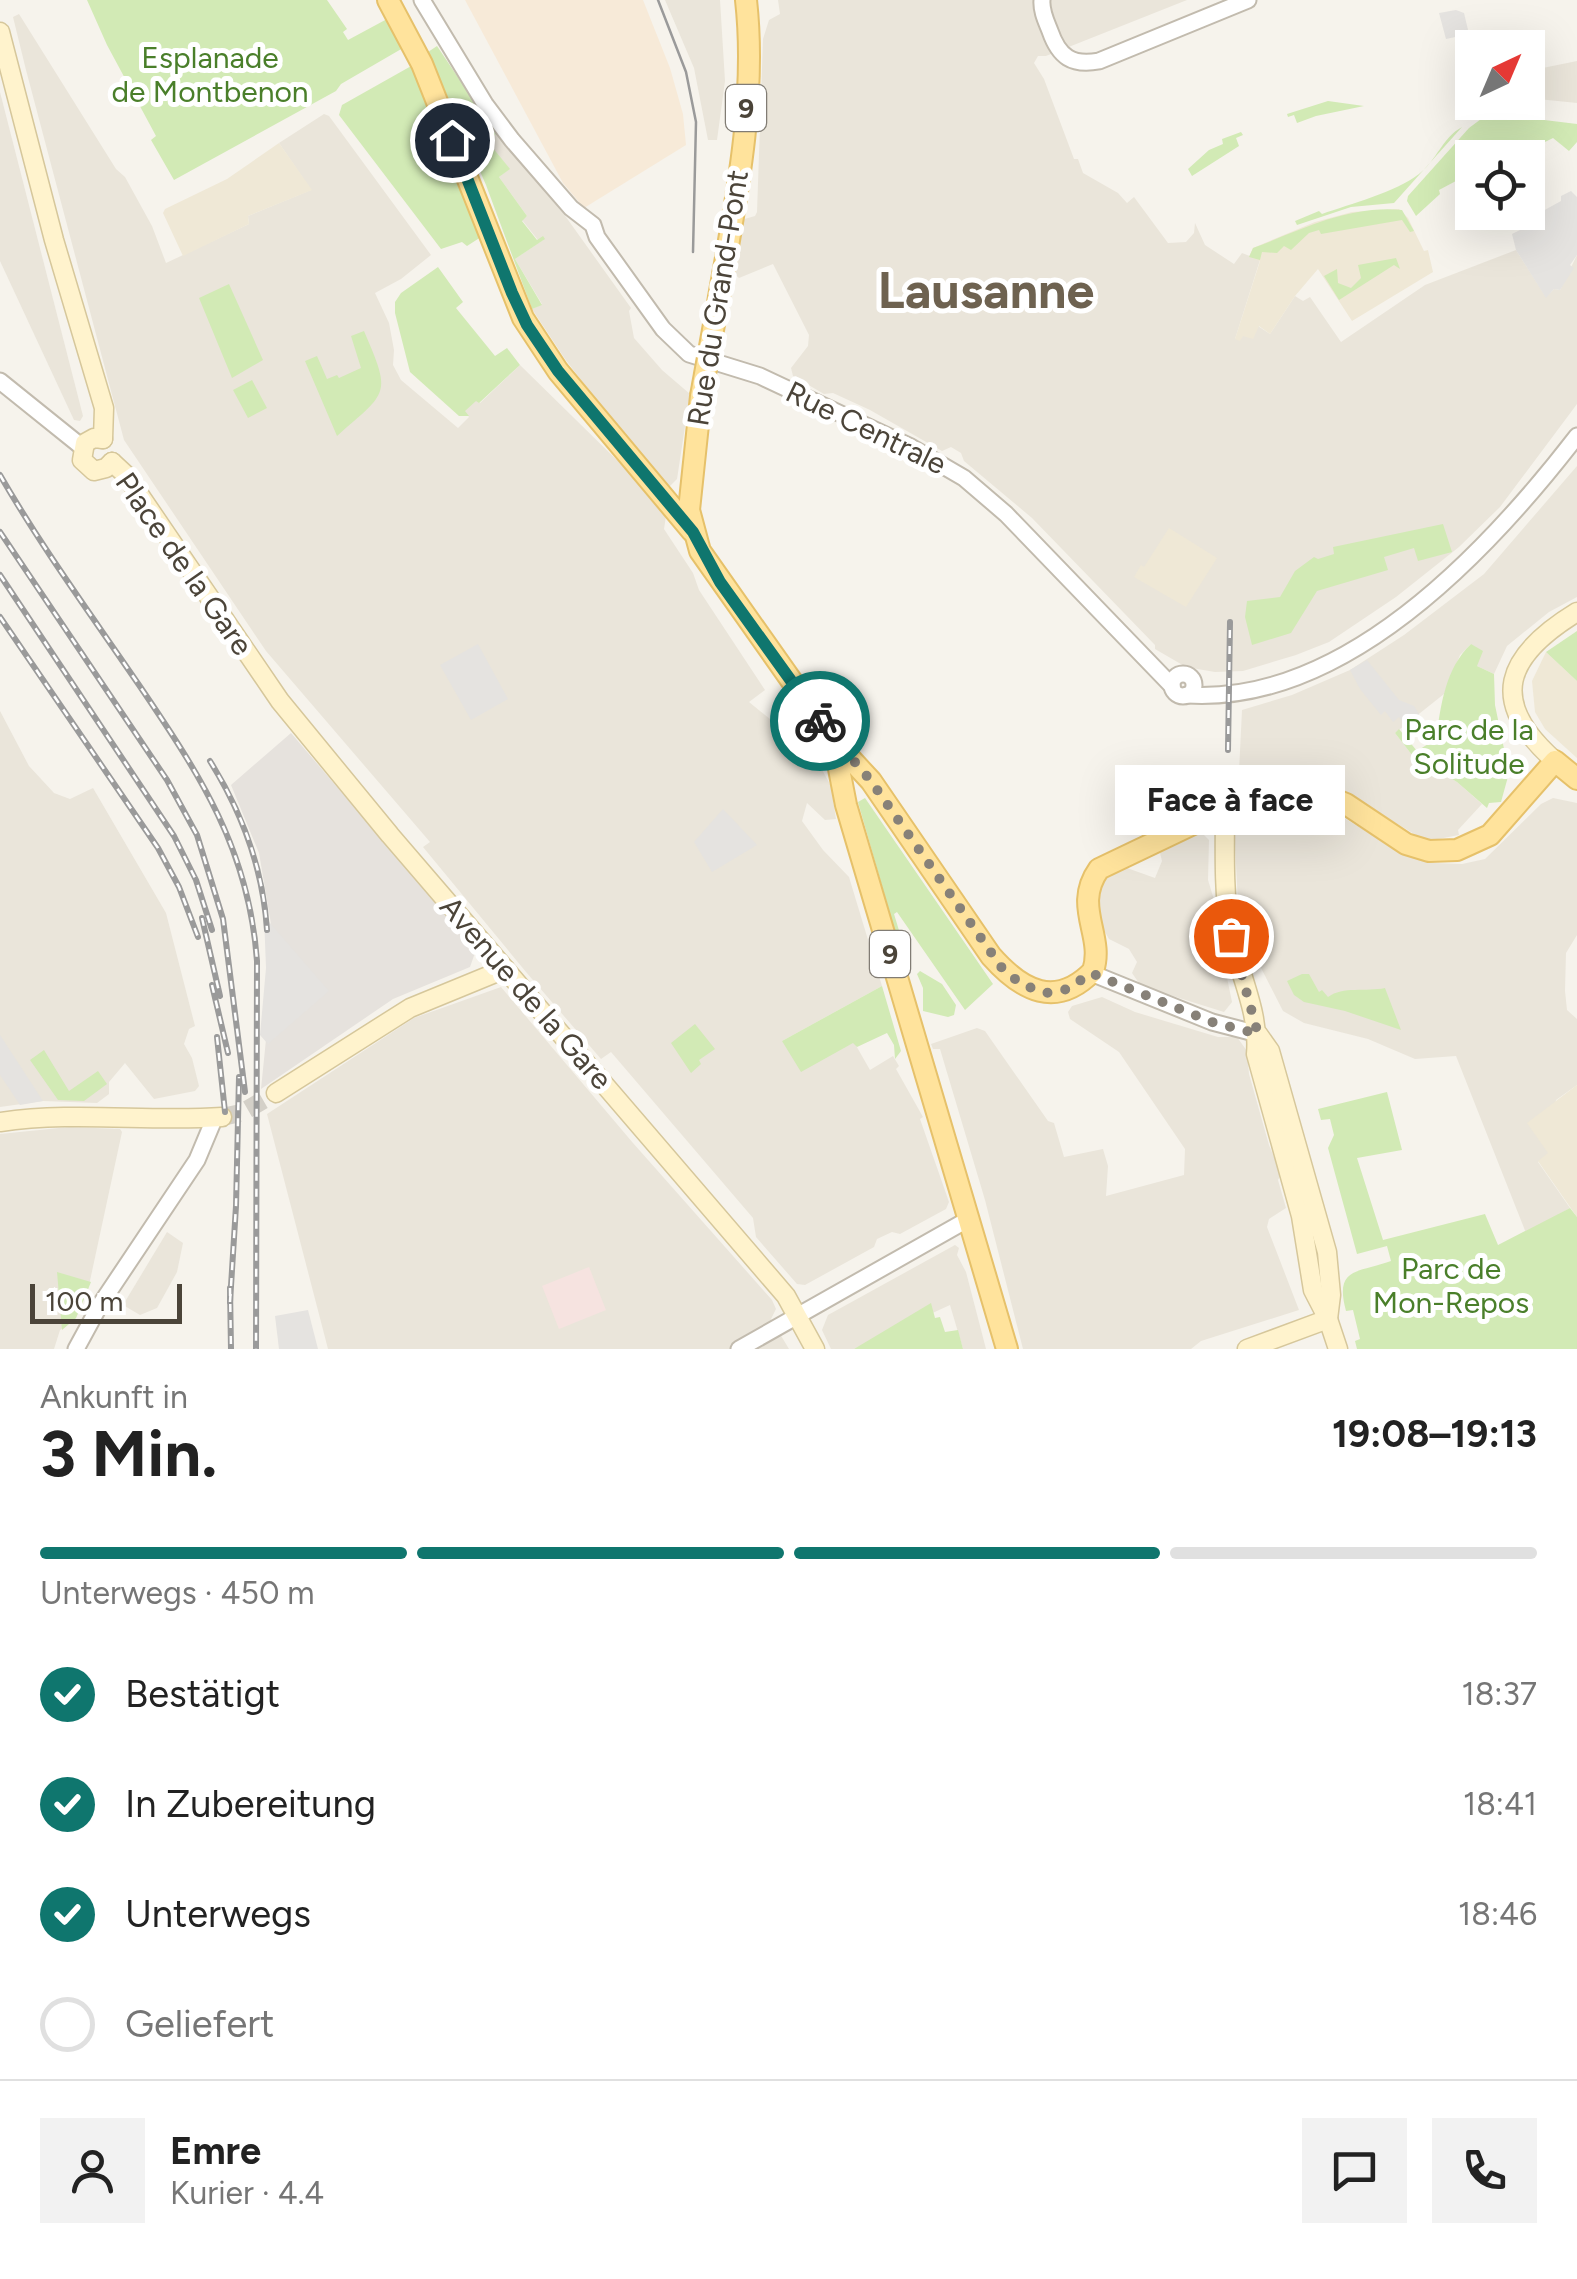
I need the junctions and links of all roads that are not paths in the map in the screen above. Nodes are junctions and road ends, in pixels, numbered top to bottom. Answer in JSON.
{"nodes":[{"id":1,"x":388,"y":0,"type":"edge"},
{"id":2,"x":422,"y":0,"type":"edge"},
{"id":3,"x":1248,"y":0,"type":"edge"},
{"id":4,"x":1042,"y":1,"type":"edge"},
{"id":5,"x":746,"y":2,"type":"edge"},
{"id":6,"x":0,"y":32,"type":"edge"},
{"id":7,"x":0,"y":380,"type":"edge"},
{"id":8,"x":1577,"y":436,"type":"edge"},
{"id":9,"x":104,"y":439,"type":"junction"},
{"id":10,"x":82,"y":447,"type":"junction"},
{"id":11,"x":112,"y":462,"type":"junction"},
{"id":12,"x":693,"y":532,"type":"junction"},
{"id":13,"x":1577,"y":612,"type":"edge"},
{"id":14,"x":255,"y":666,"type":"joint"},
{"id":15,"x":834,"y":740,"type":"junction"},
{"id":16,"x":1554,"y":761,"type":"junction"},
{"id":17,"x":1577,"y":780,"type":"edge"},
{"id":18,"x":1225,"y":804,"type":"junction"},
{"id":19,"x":1094,"y":967,"type":"junction"},
{"id":20,"x":504,"y":969,"type":"junction"},
{"id":21,"x":1258,"y":1034,"type":"junction"},
{"id":22,"x":276,"y":1094,"type":"tunnel mouth"},
{"id":23,"x":218,"y":1117,"type":"joint"},
{"id":24,"x":0,"y":1122,"type":"edge"},
{"id":25,"x":967,"y":1220,"type":"junction"},
{"id":26,"x":798,"y":1317,"type":"junction"},
{"id":27,"x":1328,"y":1319,"type":"junction"},
{"id":28,"x":76,"y":1349,"type":"edge"},
{"id":29,"x":739,"y":1349,"type":"edge"},
{"id":30,"x":815,"y":1349,"type":"edge"},
{"id":31,"x":1007,"y":1349,"type":"edge"},
{"id":32,"x":1247,"y":1349,"type":"edge"},
{"id":33,"x":1338,"y":1349,"type":"edge"}],
"edges":[{"from":1,"to":12,"type":"main road"},
{"from":2,"to":8,"type":"street","name":"Rue Centrale"},
{"from":3,"to":4,"type":"street"},
{"from":5,"to":12,"type":"main road","name":"Rue du Grand-Pont","number":"9","bridge":true},
{"from":6,"to":9,"type":"main road"},
{"from":7,"to":10,"type":"street"},
{"from":9,"to":10,"type":"main road"},
{"from":9,"to":11,"type":"main road"},
{"from":10,"to":11,"type":"main road"},
{"from":11,"to":14,"type":"main road","name":"Place de la Gare"},
{"from":12,"to":15,"type":"main road","number":"9"},
{"from":13,"to":16,"type":"main road"},
{"from":14,"to":20,"type":"main road","name":"Avenue de la Gare"},
{"from":15,"to":19,"type":"main road"},
{"from":15,"to":25,"type":"main road","number":"9"},
{"from":16,"to":17,"type":"main road"},
{"from":16,"to":18,"type":"main road"},
{"from":18,"to":19,"type":"main road"},
{"from":18,"to":21,"type":"main road"},
{"from":19,"to":21,"type":"street"},
{"from":20,"to":22,"type":"main road"},
{"from":20,"to":26,"type":"main road","name":"Avenue de la Gare"},
{"from":21,"to":27,"type":"main road"},
{"from":23,"to":24,"type":"main road"},
{"from":23,"to":28,"type":"street"},
{"from":25,"to":26,"type":"street"},
{"from":25,"to":31,"type":"main road","number":"9"},
{"from":26,"to":29,"type":"street"},
{"from":26,"to":30,"type":"main road","name":"Avenue de la Gare"},
{"from":27,"to":32,"type":"main road"},
{"from":27,"to":33,"type":"main road"}]}
